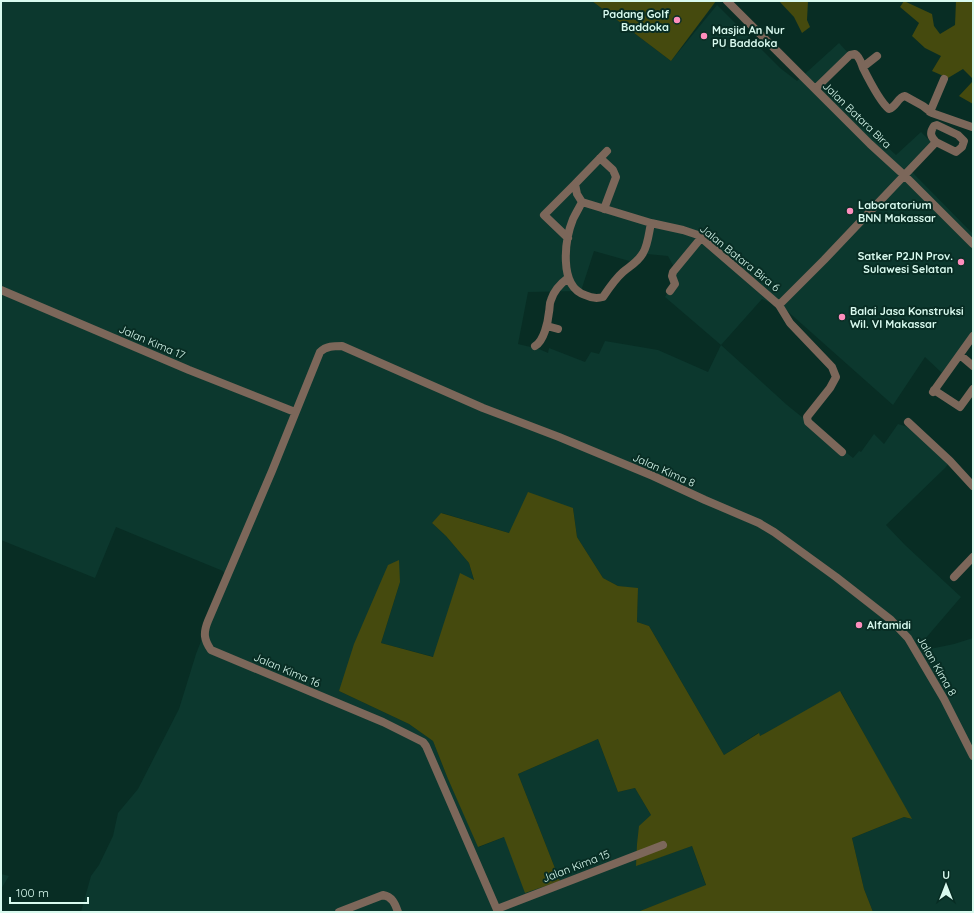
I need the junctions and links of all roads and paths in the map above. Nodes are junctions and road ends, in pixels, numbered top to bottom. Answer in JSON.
{"nodes":[{"id":1,"x":727,"y":1,"type":"edge"},
{"id":2,"x":877,"y":56,"type":"dead end"},
{"id":3,"x":863,"y":67,"type":"junction"},
{"id":4,"x":944,"y":79,"type":"dead end"},
{"id":5,"x":815,"y":89,"type":"junction"},
{"id":6,"x":930,"y":112,"type":"junction"},
{"id":7,"x":972,"y":127,"type":"dead end"},
{"id":8,"x":936,"y":142,"type":"dead end"},
{"id":9,"x":607,"y":151,"type":"dead end"},
{"id":10,"x":600,"y":158,"type":"junction"},
{"id":11,"x":904,"y":175,"type":"junction"},
{"id":12,"x":575,"y":184,"type":"junction"},
{"id":13,"x":582,"y":202,"type":"junction"},
{"id":14,"x":604,"y":209,"type":"junction"},
{"id":15,"x":651,"y":223,"type":"junction"},
{"id":16,"x":568,"y":238,"type":"junction"},
{"id":17,"x":701,"y":238,"type":"junction"},
{"id":18,"x":973,"y":244,"type":"edge"},
{"id":19,"x":568,"y":278,"type":"junction"},
{"id":20,"x":1,"y":290,"type":"edge"},
{"id":21,"x":670,"y":291,"type":"dead end"},
{"id":22,"x":779,"y":305,"type":"junction"},
{"id":23,"x":547,"y":326,"type":"junction"},
{"id":24,"x":558,"y":329,"type":"dead end"},
{"id":25,"x":973,"y":336,"type":"edge"},
{"id":26,"x":535,"y":346,"type":"dead end"},
{"id":27,"x":960,"y":355,"type":"junction"},
{"id":28,"x":973,"y":366,"type":"edge"},
{"id":29,"x":973,"y":389,"type":"edge"},
{"id":30,"x":295,"y":412,"type":"junction"},
{"id":31,"x":908,"y":422,"type":"dead end"},
{"id":32,"x":842,"y":452,"type":"dead end"},
{"id":33,"x":973,"y":486,"type":"edge"},
{"id":34,"x":973,"y":557,"type":"edge"},
{"id":35,"x":954,"y":577,"type":"dead end"},
{"id":36,"x":973,"y":756,"type":"edge"},
{"id":37,"x":663,"y":845,"type":"dead end"},
{"id":38,"x":497,"y":910,"type":"edge"},
{"id":39,"x":339,"y":912,"type":"edge"},
{"id":40,"x":398,"y":912,"type":"edge"}],
"edges":[{"from":1,"to":5,"type":"street","name":"Jalan Batara Bira"},
{"from":2,"to":3,"type":"street"},
{"from":3,"to":5,"type":"street"},
{"from":3,"to":6,"type":"street"},
{"from":4,"to":6,"type":"street"},
{"from":5,"to":11,"type":"street","name":"Jalan Batara Bira"},
{"from":6,"to":7,"type":"street"},
{"from":8,"to":11,"type":"street","name":"Jalan Batara Bira 6"},
{"from":9,"to":10,"type":"street"},
{"from":10,"to":12,"type":"street"},
{"from":10,"to":14,"type":"street"},
{"from":11,"to":18,"type":"street","name":"Jalan Batara Bira"},
{"from":11,"to":22,"type":"street","name":"Jalan Batara Bira 6"},
{"from":12,"to":13,"type":"street"},
{"from":12,"to":16,"type":"street"},
{"from":13,"to":14,"type":"street","name":"Jalan Batara Bira 6"},
{"from":13,"to":16,"type":"street"},
{"from":14,"to":15,"type":"street","name":"Jalan Batara Bira 6"},
{"from":15,"to":17,"type":"street","name":"Jalan Batara Bira 6"},
{"from":15,"to":19,"type":"street"},
{"from":16,"to":19,"type":"street"},
{"from":17,"to":21,"type":"street"},
{"from":17,"to":22,"type":"street","name":"Jalan Batara Bira 6"},
{"from":19,"to":23,"type":"street"},
{"from":20,"to":30,"type":"street","name":"Jalan Kima 17"},
{"from":22,"to":32,"type":"street"},
{"from":23,"to":24,"type":"street"},
{"from":23,"to":26,"type":"street"},
{"from":25,"to":27,"type":"street"},
{"from":27,"to":28,"type":"street"},
{"from":27,"to":29,"type":"street"},
{"from":30,"to":36,"type":"street","name":"Jalan Kima 8"},
{"from":30,"to":38,"type":"street","name":"Jalan Kima 16"},
{"from":31,"to":33,"type":"street"},
{"from":34,"to":35,"type":"street"},
{"from":37,"to":38,"type":"street","name":"Jalan Kima 15"},
{"from":39,"to":40,"type":"street"}]}
